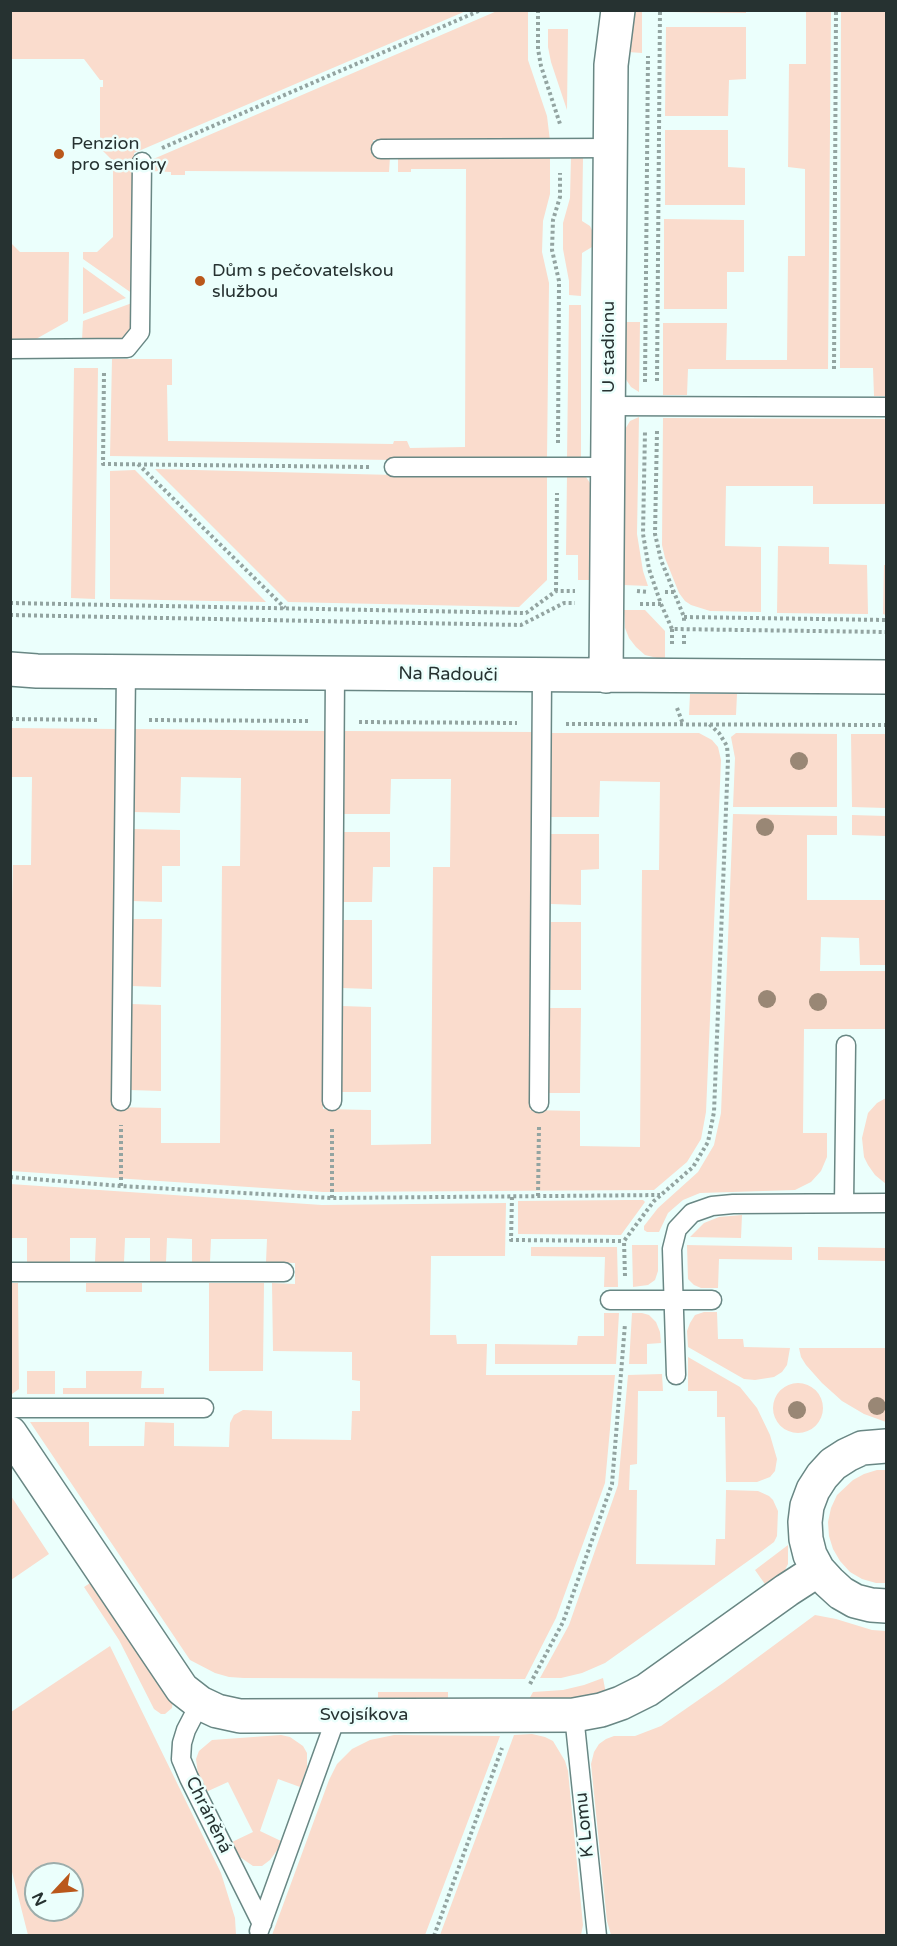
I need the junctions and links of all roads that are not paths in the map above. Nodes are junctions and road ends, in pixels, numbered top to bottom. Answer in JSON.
{"nodes":[{"id":1,"x":616,"y":13,"type":"edge"},
{"id":2,"x":381,"y":148,"type":"dead end"},
{"id":3,"x":610,"y":148,"type":"junction"},
{"id":4,"x":142,"y":162,"type":"dead end"},
{"id":5,"x":10,"y":349,"type":"edge"},
{"id":6,"x":608,"y":406,"type":"junction"},
{"id":7,"x":886,"y":408,"type":"edge"},
{"id":8,"x":394,"y":467,"type":"road end"},
{"id":9,"x":608,"y":467,"type":"junction"},
{"id":10,"x":10,"y":669,"type":"edge"},
{"id":11,"x":126,"y":671,"type":"junction"},
{"id":12,"x":335,"y":674,"type":"junction"},
{"id":13,"x":543,"y":676,"type":"junction"},
{"id":14,"x":606,"y":676,"type":"junction"},
{"id":15,"x":886,"y":677,"type":"edge"},
{"id":16,"x":846,"y":1045,"type":"dead end"},
{"id":17,"x":121,"y":1101,"type":"road end"},
{"id":18,"x":332,"y":1101,"type":"road end"},
{"id":19,"x":539,"y":1102,"type":"road end"},
{"id":20,"x":844,"y":1203,"type":"junction"},
{"id":21,"x":886,"y":1203,"type":"edge"},
{"id":22,"x":10,"y":1272,"type":"edge"},
{"id":23,"x":284,"y":1272,"type":"dead end"},
{"id":24,"x":610,"y":1300,"type":"dead end"},
{"id":25,"x":673,"y":1300,"type":"junction"},
{"id":26,"x":712,"y":1300,"type":"dead end"},
{"id":27,"x":675,"y":1375,"type":"dead end"},
{"id":28,"x":10,"y":1408,"type":"edge"},
{"id":29,"x":204,"y":1408,"type":"dead end"},
{"id":30,"x":10,"y":1433,"type":"edge"},
{"id":31,"x":886,"y":1446,"type":"edge"},
{"id":32,"x":818,"y":1570,"type":"junction"},
{"id":33,"x":886,"y":1606,"type":"edge"},
{"id":34,"x":200,"y":1703,"type":"junction"},
{"id":35,"x":337,"y":1715,"type":"junction"},
{"id":36,"x":574,"y":1715,"type":"junction"},
{"id":37,"x":259,"y":1930,"type":"edge"},
{"id":38,"x":597,"y":1935,"type":"edge"}],
"edges":[{"from":1,"to":3,"type":"street","name":"U stadionu"},
{"from":2,"to":3,"type":"lane"},
{"from":3,"to":6,"type":"street","name":"U stadionu"},
{"from":4,"to":5,"type":"lane"},
{"from":6,"to":7,"type":"lane"},
{"from":6,"to":9,"type":"street","name":"U stadionu"},
{"from":8,"to":9,"type":"lane"},
{"from":9,"to":14,"type":"street","name":"U stadionu"},
{"from":10,"to":11,"type":"street","name":"Na Radouči"},
{"from":11,"to":12,"type":"street","name":"Na Radouči"},
{"from":11,"to":17,"type":"lane"},
{"from":12,"to":13,"type":"street","name":"Na Radouči"},
{"from":12,"to":18,"type":"lane"},
{"from":13,"to":14,"type":"street","name":"Na Radouči"},
{"from":13,"to":19,"type":"lane"},
{"from":14,"to":15,"type":"street","name":"Na Radouči"},
{"from":16,"to":20,"type":"lane"},
{"from":20,"to":21,"type":"lane"},
{"from":20,"to":25,"type":"lane"},
{"from":22,"to":23,"type":"lane"},
{"from":24,"to":25,"type":"lane"},
{"from":25,"to":26,"type":"lane"},
{"from":25,"to":27,"type":"lane"},
{"from":28,"to":29,"type":"lane"},
{"from":30,"to":34,"type":"street","name":"Svojsíkova"},
{"from":31,"to":32,"type":"street"},
{"from":32,"to":33,"type":"street"},
{"from":32,"to":36,"type":"street","name":"Svojsíkova"},
{"from":34,"to":35,"type":"street","name":"Svojsíkova"},
{"from":34,"to":37,"type":"lane","name":"Chráněná"},
{"from":35,"to":36,"type":"street","name":"Svojsíkova"},
{"from":35,"to":37,"type":"lane","name":"Chráněná"},
{"from":36,"to":38,"type":"lane","name":"K Lomu"}]}
